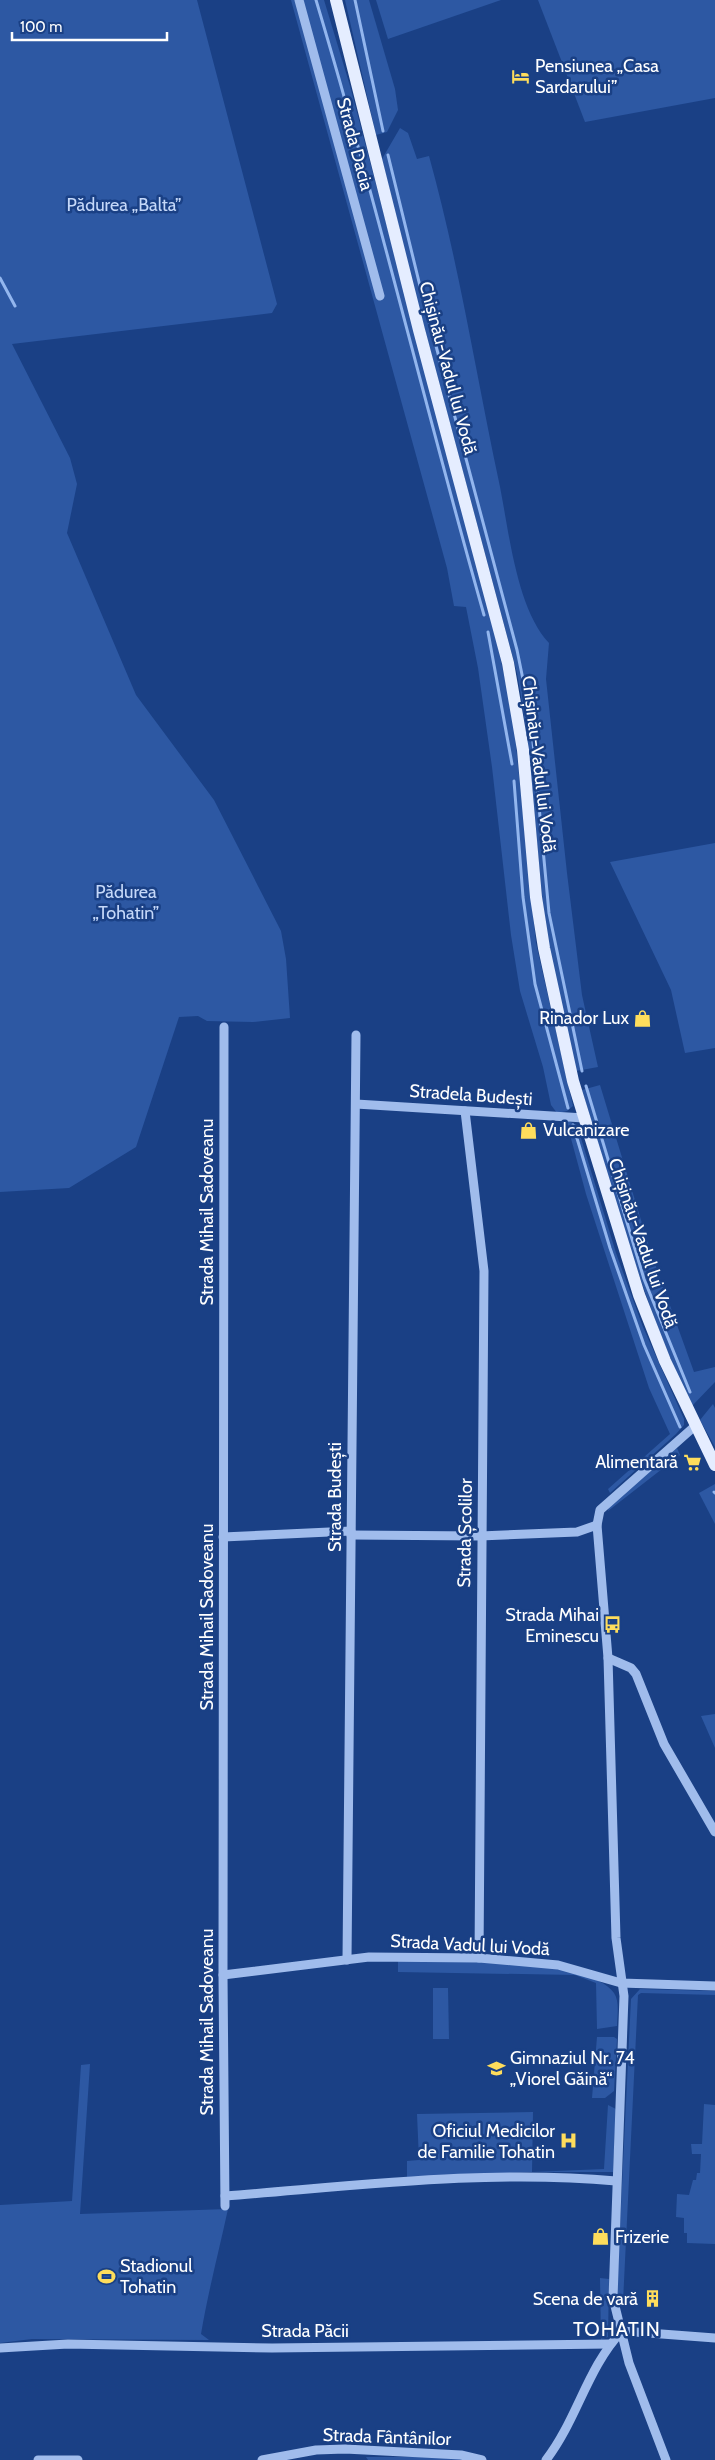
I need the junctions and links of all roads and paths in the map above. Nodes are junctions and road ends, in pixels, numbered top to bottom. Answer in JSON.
{"nodes":[{"id":1,"x":298,"y":0,"type":"edge"},
{"id":2,"x":336,"y":0,"type":"edge"},
{"id":3,"x":380,"y":296,"type":"dead end"},
{"id":4,"x":224,"y":1027,"type":"dead end"},
{"id":5,"x":356,"y":1035,"type":"dead end"},
{"id":6,"x":356,"y":1104,"type":"junction"},
{"id":7,"x":465,"y":1111,"type":"junction"},
{"id":8,"x":584,"y":1118,"type":"junction"},
{"id":9,"x":695,"y":1426,"type":"junction"},
{"id":10,"x":715,"y":1465,"type":"edge"},
{"id":11,"x":597,"y":1525,"type":"junction"},
{"id":12,"x":351,"y":1533,"type":"junction"},
{"id":13,"x":480,"y":1536,"type":"junction"},
{"id":14,"x":223,"y":1537,"type":"junction"},
{"id":15,"x":608,"y":1658,"type":"junction"},
{"id":16,"x":715,"y":1832,"type":"edge"},
{"id":17,"x":479,"y":1958,"type":"junction"},
{"id":18,"x":347,"y":1960,"type":"junction"},
{"id":19,"x":223,"y":1975,"type":"junction"},
{"id":20,"x":621,"y":1983,"type":"junction"},
{"id":21,"x":715,"y":1986,"type":"edge"},
{"id":22,"x":616,"y":2180,"type":"junction"},
{"id":23,"x":225,"y":2196,"type":"junction"},
{"id":24,"x":225,"y":2206,"type":"dead end"},
{"id":25,"x":622,"y":2331,"type":"junction"},
{"id":26,"x":715,"y":2338,"type":"edge"},
{"id":27,"x":610,"y":2344,"type":"junction"},
{"id":28,"x":0,"y":2348,"type":"edge"},
{"id":29,"x":38,"y":2460,"type":"edge"},
{"id":30,"x":78,"y":2460,"type":"edge"},
{"id":31,"x":262,"y":2460,"type":"edge"},
{"id":32,"x":482,"y":2460,"type":"edge"},
{"id":33,"x":546,"y":2460,"type":"edge"},
{"id":34,"x":666,"y":2460,"type":"edge"}],
"edges":[{"from":1,"to":3,"type":"street","name":"Strada Dacia"},
{"from":2,"to":8,"type":"main road","name":"Chișinău-Vadul lui Vodă"},
{"from":4,"to":14,"type":"street","name":"Strada Mihail Sadoveanu"},
{"from":5,"to":6,"type":"street","name":"Strada Budești"},
{"from":6,"to":7,"type":"street","name":"Stradela Budești"},
{"from":6,"to":12,"type":"street","name":"Strada Budești"},
{"from":7,"to":8,"type":"street","name":"Stradela Budești"},
{"from":7,"to":13,"type":"street","name":"Strada Școlilor"},
{"from":8,"to":9,"type":"main road","name":"Chișinău-Vadul lui Vodă"},
{"from":9,"to":10,"type":"main road","name":"Chișinău-Vadul lui Vodă"},
{"from":9,"to":11,"type":"street"},
{"from":11,"to":13,"type":"street"},
{"from":11,"to":15,"type":"street"},
{"from":12,"to":13,"type":"street"},
{"from":12,"to":14,"type":"street"},
{"from":12,"to":18,"type":"street","name":"Strada Budești"},
{"from":13,"to":17,"type":"street","name":"Strada Școlilor"},
{"from":14,"to":19,"type":"street","name":"Strada Mihail Sadoveanu"},
{"from":15,"to":16,"type":"street"},
{"from":15,"to":20,"type":"street"},
{"from":17,"to":18,"type":"street","name":"Strada Vadul lui Vodă"},
{"from":17,"to":20,"type":"street","name":"Strada Vadul lui Vodă"},
{"from":18,"to":19,"type":"street","name":"Strada Vadul lui Vodă"},
{"from":19,"to":23,"type":"street","name":"Strada Mihail Sadoveanu"},
{"from":20,"to":21,"type":"street","name":"Strada Vadul lui Vodă"},
{"from":20,"to":22,"type":"street"},
{"from":22,"to":23,"type":"street"},
{"from":22,"to":25,"type":"street"},
{"from":23,"to":24,"type":"street","name":"Strada Mihail Sadoveanu"},
{"from":25,"to":26,"type":"street"},
{"from":25,"to":27,"type":"street"},
{"from":25,"to":34,"type":"street"},
{"from":27,"to":28,"type":"street","name":"Strada Păcii"},
{"from":27,"to":33,"type":"street"},
{"from":29,"to":30,"type":"street"},
{"from":31,"to":32,"type":"street","name":"Strada Fântânilor"}]}
